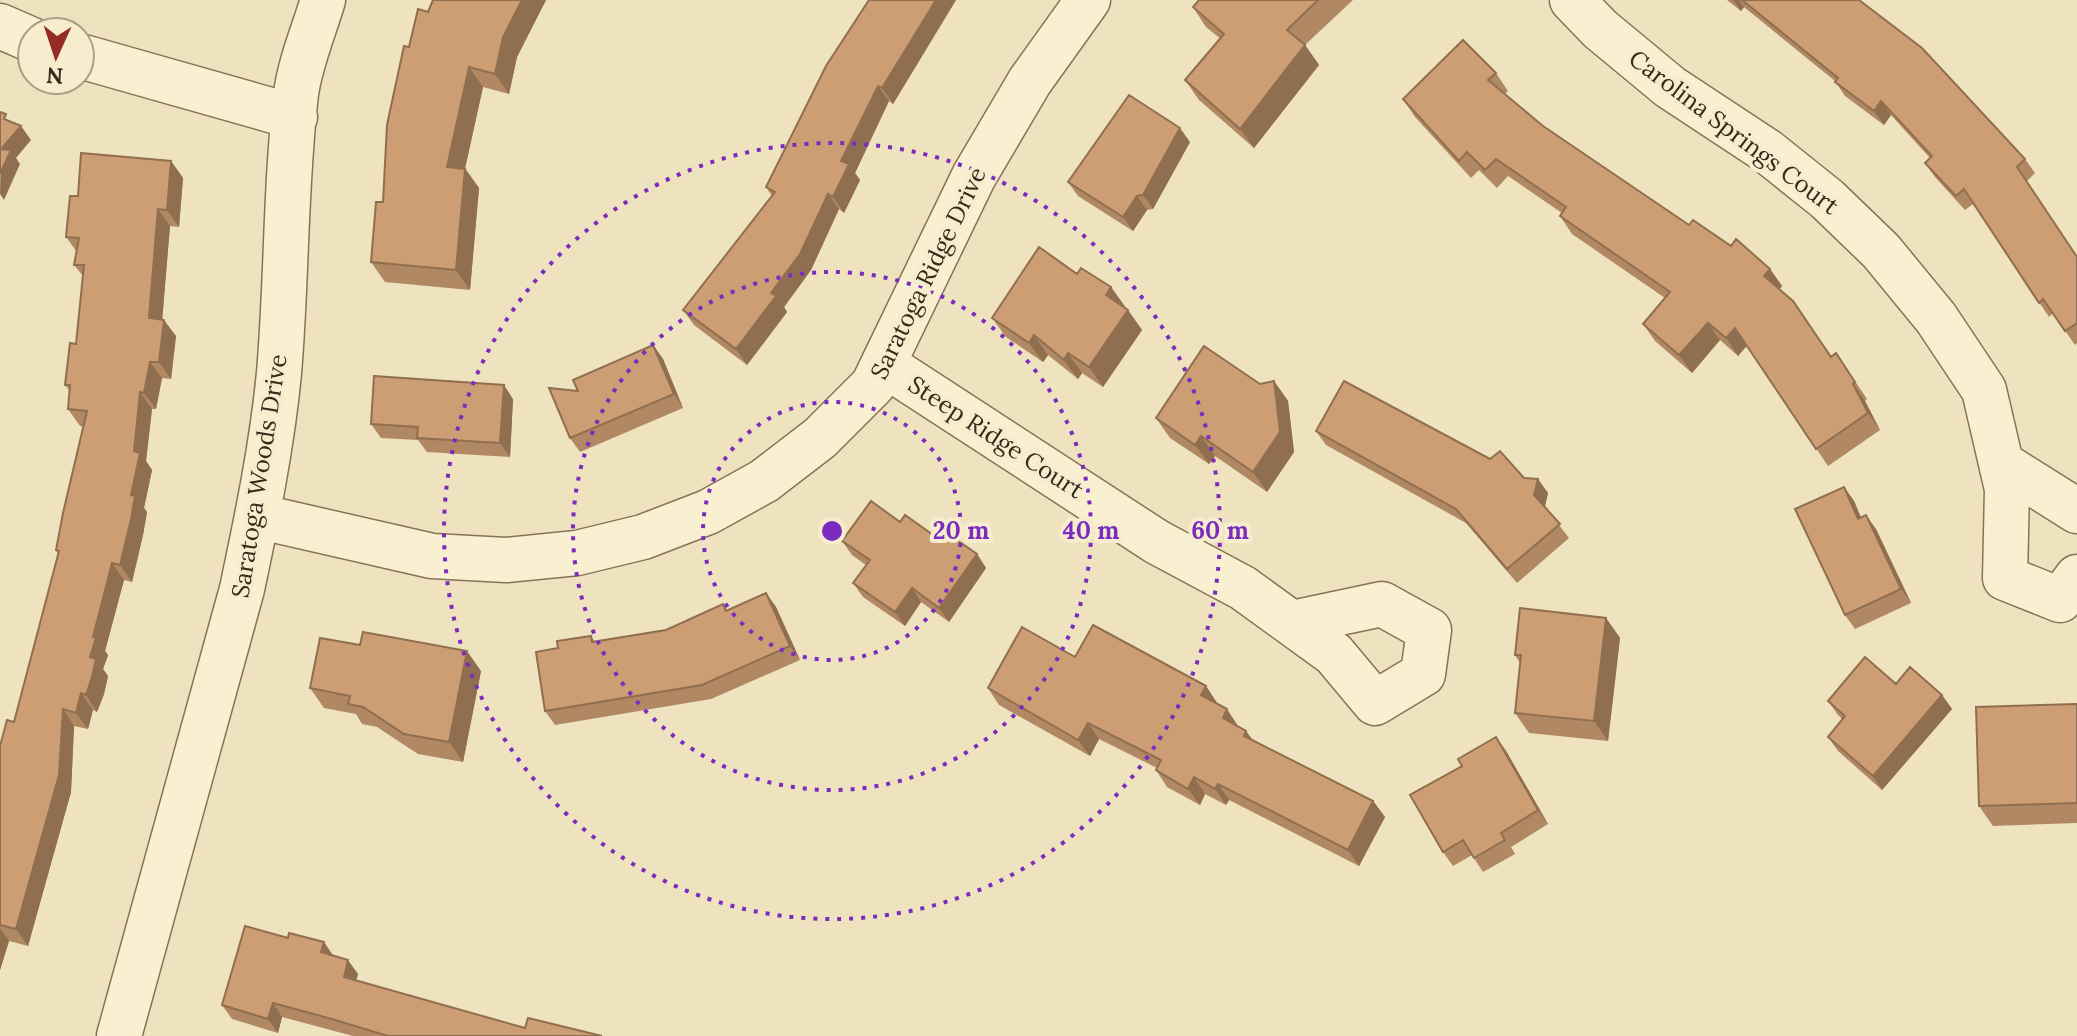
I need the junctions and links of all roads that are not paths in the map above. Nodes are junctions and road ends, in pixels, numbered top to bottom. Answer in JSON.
{"nodes":[{"id":1,"x":323,"y":0,"type":"edge"},
{"id":2,"x":1088,"y":0,"type":"edge"},
{"id":3,"x":1572,"y":0,"type":"edge"},
{"id":4,"x":96,"y":61,"type":"edge"},
{"id":5,"x":295,"y":117,"type":"junction"},
{"id":6,"x":885,"y":365,"type":"junction"},
{"id":7,"x":2002,"y":464,"type":"dead end"},
{"id":8,"x":2077,"y":511,"type":"edge"},
{"id":9,"x":257,"y":516,"type":"junction"},
{"id":10,"x":2077,"y":577,"type":"edge"},
{"id":11,"x":1297,"y":622,"type":"dead end"},
{"id":12,"x":119,"y":1036,"type":"edge"}],
"edges":[{"from":1,"to":5,"type":"street","name":"Saratoga Woods Drive"},
{"from":2,"to":6,"type":"street","name":"Saratoga Ridge Drive"},
{"from":3,"to":10,"type":"street","name":"Carolina Springs Court"},
{"from":4,"to":5,"type":"street"},
{"from":5,"to":9,"type":"street","name":"Saratoga Woods Drive"},
{"from":6,"to":9,"type":"street","name":"Saratoga Ridge Drive"},
{"from":6,"to":11,"type":"street","name":"Steep Ridge Court"},
{"from":7,"to":8,"type":"street"},
{"from":9,"to":12,"type":"street","name":"Saratoga Woods Drive"}]}
